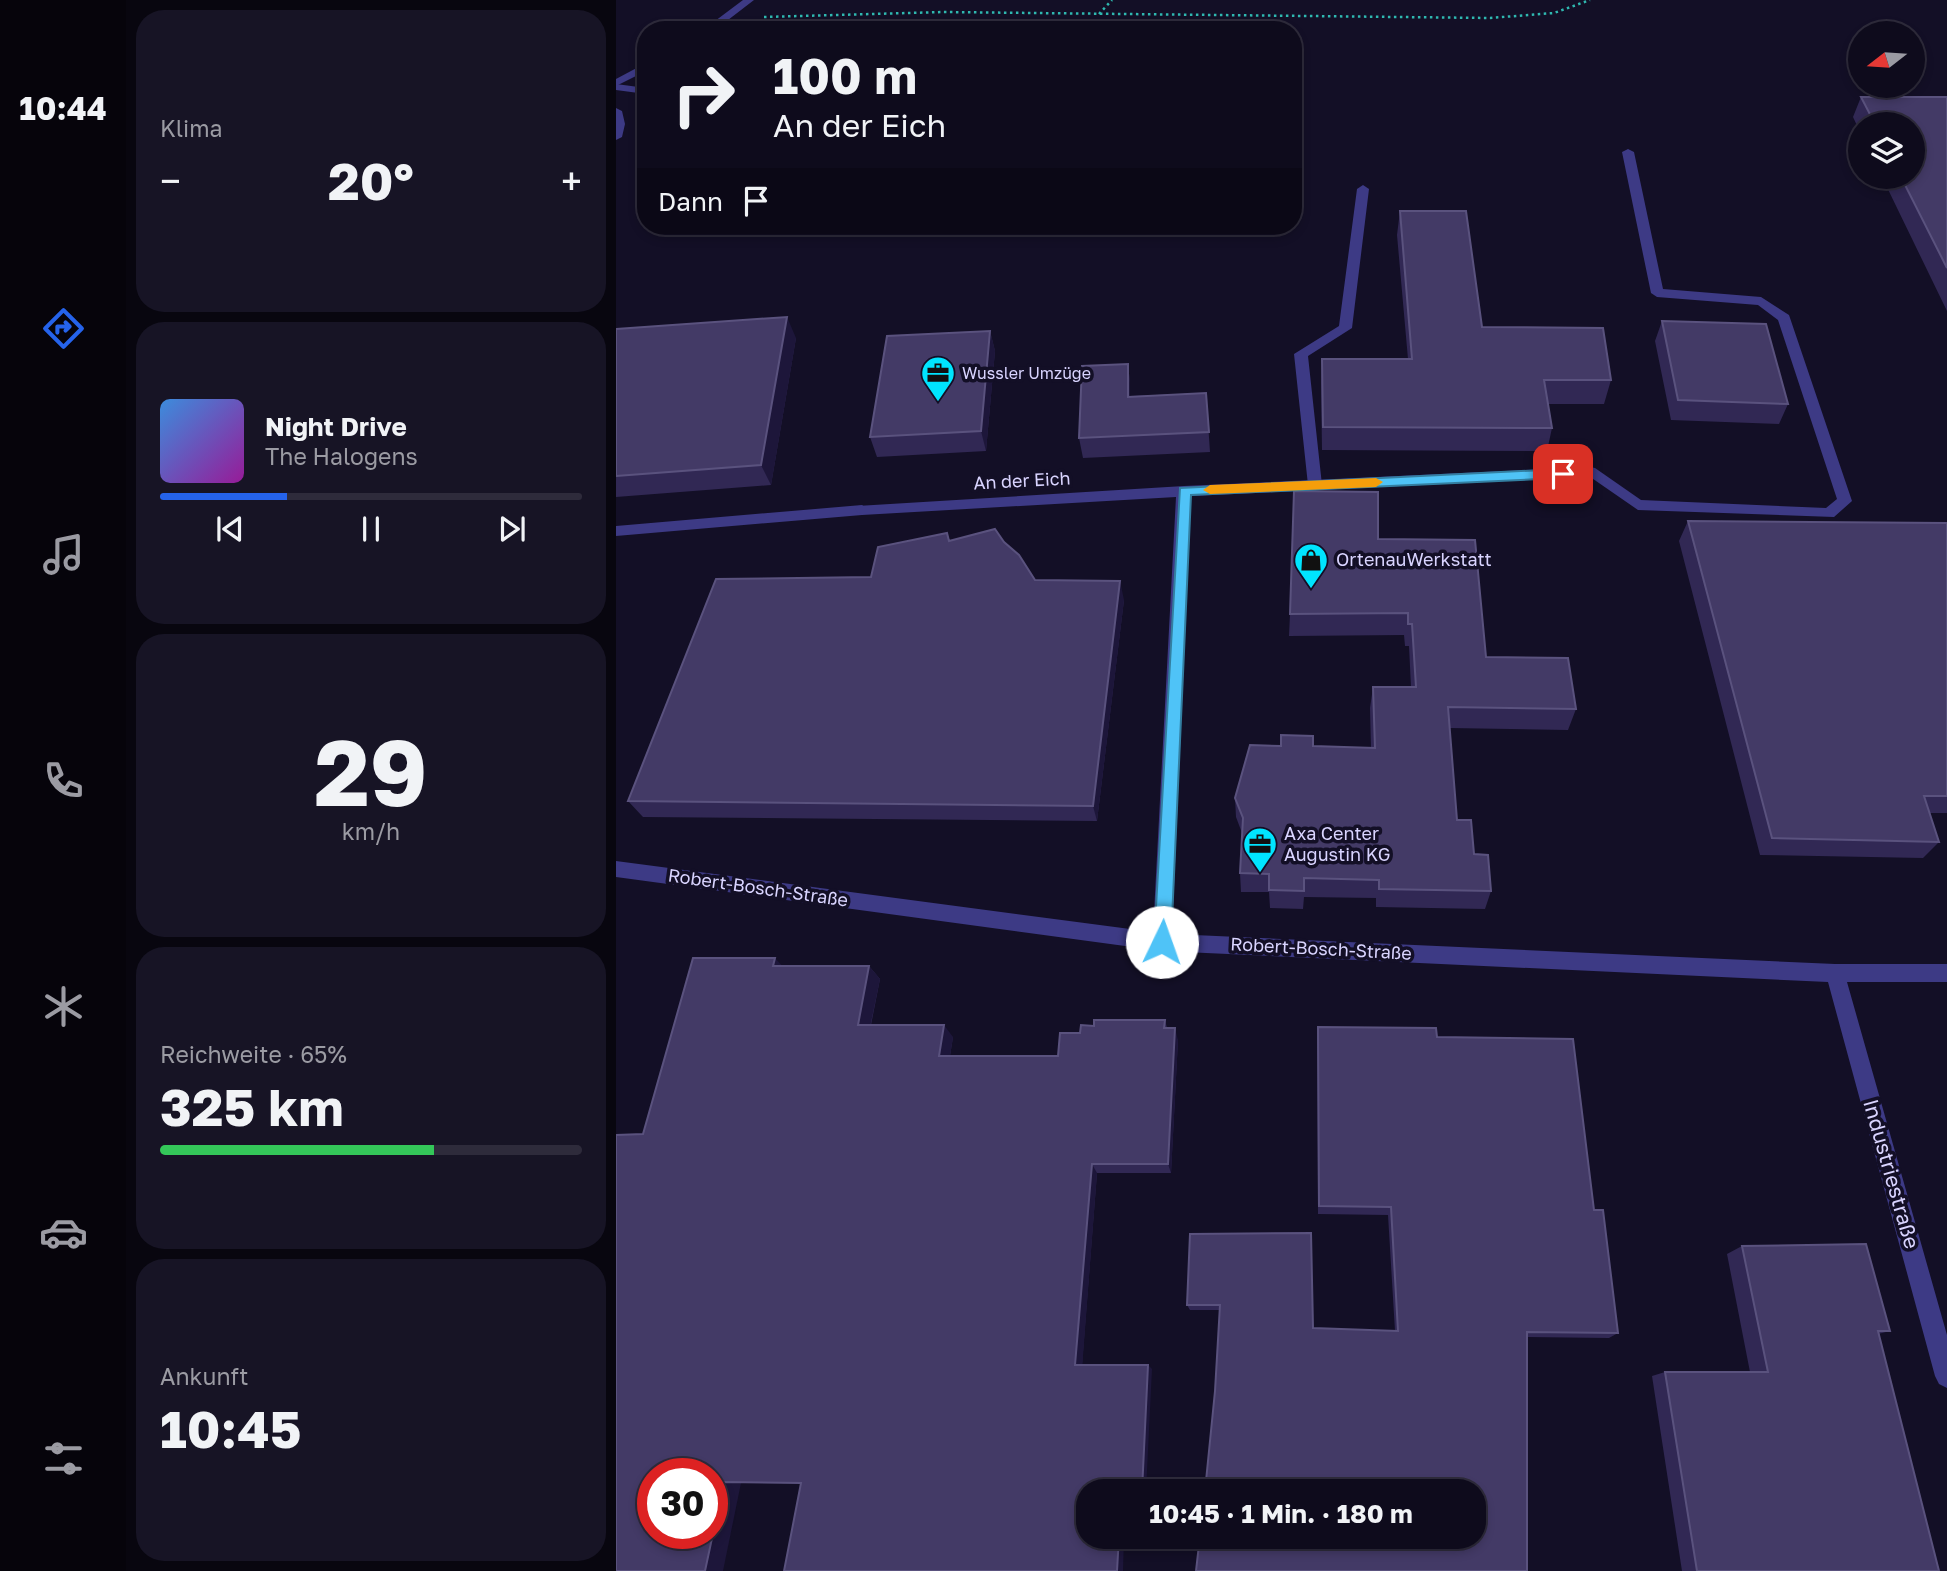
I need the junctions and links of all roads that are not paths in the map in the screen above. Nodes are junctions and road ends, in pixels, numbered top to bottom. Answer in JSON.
{"nodes":[{"id":1,"x":749,"y":0,"type":"edge"},
{"id":2,"x":722,"y":21,"type":"edge"},
{"id":3,"x":637,"y":72,"type":"edge"},
{"id":4,"x":616,"y":85,"type":"edge"},
{"id":5,"x":637,"y":88,"type":"edge"},
{"id":6,"x":616,"y":111,"type":"edge"},
{"id":7,"x":616,"y":137,"type":"edge"},
{"id":8,"x":1628,"y":152,"type":"dead end"},
{"id":9,"x":1363,"y":188,"type":"dead end"},
{"id":10,"x":1315,"y":485,"type":"junction"},
{"id":11,"x":1184,"y":491,"type":"junction"},
{"id":12,"x":616,"y":531,"type":"edge"},
{"id":13,"x":616,"y":869,"type":"edge"},
{"id":14,"x":1162,"y":942,"type":"junction"},
{"id":15,"x":1835,"y":972,"type":"junction"},
{"id":16,"x":1947,"y":973,"type":"edge"},
{"id":17,"x":1947,"y":1376,"type":"edge"}],
"edges":[{"from":1,"to":2,"type":"street"},
{"from":3,"to":4,"type":"street"},
{"from":4,"to":5,"type":"street"},
{"from":6,"to":7,"type":"street"},
{"from":8,"to":10,"type":"street","name":"An der Eich"},
{"from":9,"to":10,"type":"street"},
{"from":10,"to":11,"type":"street","name":"An der Eich"},
{"from":11,"to":12,"type":"street","name":"An der Eich"},
{"from":11,"to":14,"type":"street"},
{"from":13,"to":14,"type":"street","name":"Robert-Bosch-Straße"},
{"from":14,"to":15,"type":"street","name":"Robert-Bosch-Straße"},
{"from":15,"to":16,"type":"street","name":"Robert-Bosch-Straße"},
{"from":15,"to":17,"type":"street","name":"Industriestraße"}]}
